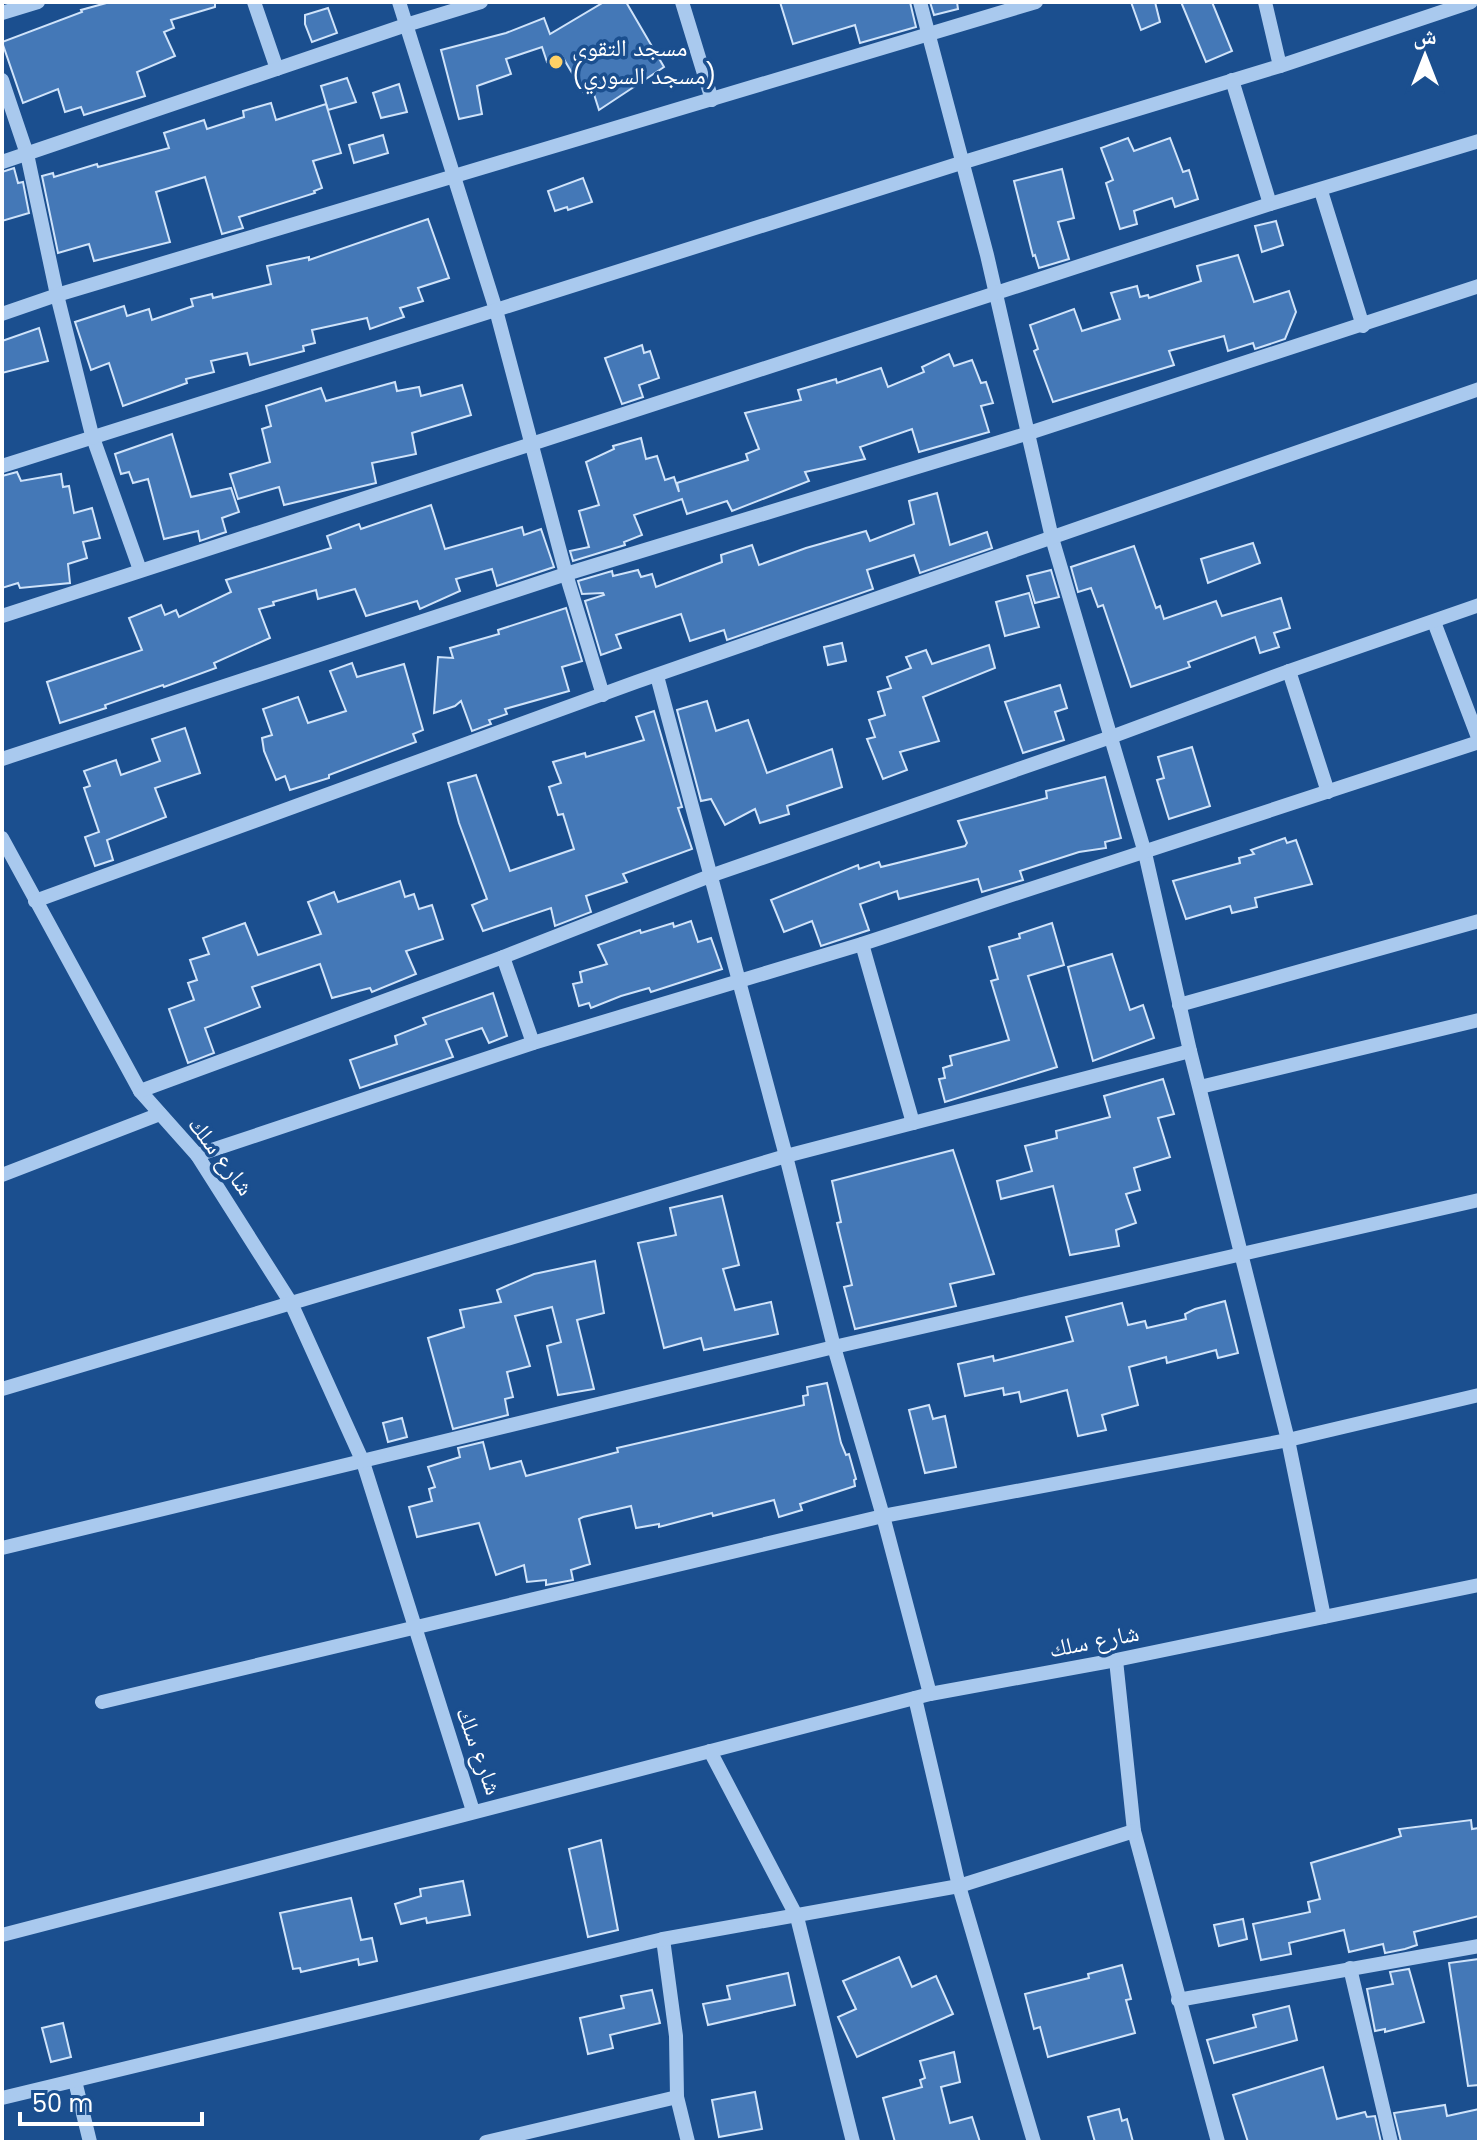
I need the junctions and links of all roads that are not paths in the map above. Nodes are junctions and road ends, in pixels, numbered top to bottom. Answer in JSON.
{"nodes":[{"id":1,"x":38,"y":2,"type":"edge"},
{"id":2,"x":254,"y":2,"type":"edge"},
{"id":3,"x":399,"y":2,"type":"edge"},
{"id":4,"x":481,"y":2,"type":"edge"},
{"id":5,"x":682,"y":2,"type":"edge"},
{"id":6,"x":920,"y":2,"type":"edge"},
{"id":7,"x":1036,"y":2,"type":"edge"},
{"id":8,"x":1265,"y":2,"type":"edge"},
{"id":9,"x":1471,"y":2,"type":"edge"},
{"id":10,"x":2,"y":13,"type":"edge"},
{"id":11,"x":406,"y":25,"type":"junction"},
{"id":12,"x":928,"y":34,"type":"junction"},
{"id":13,"x":1280,"y":66,"type":"junction"},
{"id":14,"x":277,"y":69,"type":"junction"},
{"id":15,"x":2,"y":80,"type":"edge"},
{"id":16,"x":1232,"y":80,"type":"junction"},
{"id":17,"x":712,"y":100,"type":"junction"},
{"id":18,"x":1479,"y":141,"type":"edge"},
{"id":19,"x":27,"y":154,"type":"junction"},
{"id":20,"x":2,"y":162,"type":"edge"},
{"id":21,"x":964,"y":162,"type":"junction"},
{"id":22,"x":452,"y":177,"type":"junction"},
{"id":23,"x":1321,"y":191,"type":"junction"},
{"id":24,"x":1270,"y":204,"type":"junction"},
{"id":25,"x":1479,"y":286,"type":"edge"},
{"id":26,"x":995,"y":294,"type":"junction"},
{"id":27,"x":57,"y":295,"type":"junction"},
{"id":28,"x":496,"y":310,"type":"junction"},
{"id":29,"x":2,"y":314,"type":"edge"},
{"id":30,"x":1363,"y":326,"type":"junction"},
{"id":31,"x":1479,"y":389,"type":"edge"},
{"id":32,"x":1029,"y":433,"type":"junction"},
{"id":33,"x":92,"y":435,"type":"junction"},
{"id":34,"x":532,"y":443,"type":"junction"},
{"id":35,"x":2,"y":466,"type":"edge"},
{"id":36,"x":1052,"y":538,"type":"junction"},
{"id":37,"x":140,"y":570,"type":"junction"},
{"id":38,"x":566,"y":574,"type":"junction"},
{"id":39,"x":1479,"y":605,"type":"edge"},
{"id":40,"x":2,"y":616,"type":"edge"},
{"id":41,"x":1434,"y":622,"type":"junction"},
{"id":42,"x":1289,"y":671,"type":"junction"},
{"id":43,"x":657,"y":676,"type":"junction"},
{"id":44,"x":603,"y":695,"type":"junction"},
{"id":45,"x":1111,"y":737,"type":"junction"},
{"id":46,"x":1479,"y":741,"type":"edge"},
{"id":47,"x":2,"y":759,"type":"edge"},
{"id":48,"x":1328,"y":792,"type":"junction"},
{"id":49,"x":2,"y":838,"type":"edge"},
{"id":50,"x":1145,"y":853,"type":"junction"},
{"id":51,"x":710,"y":876,"type":"junction"},
{"id":52,"x":35,"y":901,"type":"junction"},
{"id":53,"x":1479,"y":921,"type":"edge"},
{"id":54,"x":862,"y":944,"type":"junction"},
{"id":55,"x":503,"y":957,"type":"junction"},
{"id":56,"x":737,"y":980,"type":"junction"},
{"id":57,"x":1179,"y":1005,"type":"junction"},
{"id":58,"x":1479,"y":1020,"type":"edge"},
{"id":59,"x":533,"y":1043,"type":"junction"},
{"id":60,"x":1190,"y":1051,"type":"junction"},
{"id":61,"x":1200,"y":1087,"type":"junction"},
{"id":62,"x":140,"y":1091,"type":"junction"},
{"id":63,"x":160,"y":1114,"type":"junction"},
{"id":64,"x":913,"y":1123,"type":"junction"},
{"id":65,"x":197,"y":1155,"type":"junction"},
{"id":66,"x":786,"y":1156,"type":"junction"},
{"id":67,"x":2,"y":1175,"type":"edge"},
{"id":68,"x":1479,"y":1200,"type":"edge"},
{"id":69,"x":1240,"y":1254,"type":"junction"},
{"id":70,"x":291,"y":1303,"type":"junction"},
{"id":71,"x":834,"y":1347,"type":"junction"},
{"id":72,"x":2,"y":1389,"type":"edge"},
{"id":73,"x":1479,"y":1395,"type":"edge"},
{"id":74,"x":1288,"y":1440,"type":"junction"},
{"id":75,"x":363,"y":1462,"type":"junction"},
{"id":76,"x":883,"y":1516,"type":"junction"},
{"id":77,"x":2,"y":1548,"type":"edge"},
{"id":78,"x":1479,"y":1585,"type":"edge"},
{"id":79,"x":1324,"y":1617,"type":"junction"},
{"id":80,"x":413,"y":1626,"type":"junction"},
{"id":81,"x":1116,"y":1660,"type":"junction"},
{"id":82,"x":923,"y":1696,"type":"junction"},
{"id":83,"x":102,"y":1702,"type":"dead end"},
{"id":84,"x":710,"y":1751,"type":"junction"},
{"id":85,"x":473,"y":1811,"type":"junction"},
{"id":86,"x":1134,"y":1831,"type":"junction"},
{"id":87,"x":959,"y":1886,"type":"junction"},
{"id":88,"x":797,"y":1917,"type":"junction"},
{"id":89,"x":2,"y":1935,"type":"edge"},
{"id":90,"x":663,"y":1939,"type":"junction"},
{"id":91,"x":1479,"y":1946,"type":"edge"},
{"id":92,"x":1350,"y":1968,"type":"junction"},
{"id":93,"x":1178,"y":2000,"type":"junction"},
{"id":94,"x":75,"y":2081,"type":"junction"},
{"id":95,"x":677,"y":2097,"type":"junction"},
{"id":96,"x":2,"y":2098,"type":"edge"},
{"id":97,"x":532,"y":2136,"type":"edge"},
{"id":98,"x":90,"y":2142,"type":"edge"},
{"id":99,"x":486,"y":2142,"type":"edge"},
{"id":100,"x":688,"y":2142,"type":"edge"},
{"id":101,"x":853,"y":2142,"type":"edge"},
{"id":102,"x":1034,"y":2142,"type":"edge"},
{"id":103,"x":1218,"y":2142,"type":"edge"},
{"id":104,"x":1391,"y":2142,"type":"edge"}],
"edges":[{"from":1,"to":10,"type":"street"},
{"from":2,"to":14,"type":"street"},
{"from":3,"to":11,"type":"street"},
{"from":4,"to":11,"type":"street"},
{"from":5,"to":17,"type":"street"},
{"from":6,"to":12,"type":"street"},
{"from":7,"to":12,"type":"street"},
{"from":8,"to":13,"type":"street"},
{"from":9,"to":13,"type":"street"},
{"from":11,"to":14,"type":"street"},
{"from":11,"to":22,"type":"street"},
{"from":12,"to":17,"type":"street"},
{"from":12,"to":21,"type":"street"},
{"from":13,"to":16,"type":"street"},
{"from":14,"to":19,"type":"street"},
{"from":15,"to":19,"type":"street"},
{"from":16,"to":21,"type":"street"},
{"from":16,"to":24,"type":"street"},
{"from":17,"to":22,"type":"street"},
{"from":18,"to":23,"type":"street"},
{"from":19,"to":20,"type":"street"},
{"from":19,"to":27,"type":"street"},
{"from":21,"to":26,"type":"street"},
{"from":21,"to":28,"type":"street"},
{"from":22,"to":27,"type":"street"},
{"from":22,"to":28,"type":"street"},
{"from":23,"to":24,"type":"street"},
{"from":23,"to":30,"type":"street"},
{"from":24,"to":26,"type":"street"},
{"from":25,"to":30,"type":"street"},
{"from":26,"to":32,"type":"street"},
{"from":26,"to":34,"type":"street"},
{"from":27,"to":29,"type":"street"},
{"from":27,"to":33,"type":"street"},
{"from":28,"to":33,"type":"street"},
{"from":28,"to":34,"type":"street"},
{"from":30,"to":32,"type":"street"},
{"from":31,"to":36,"type":"street"},
{"from":32,"to":36,"type":"street"},
{"from":32,"to":38,"type":"street"},
{"from":33,"to":35,"type":"street"},
{"from":33,"to":37,"type":"street"},
{"from":34,"to":37,"type":"street"},
{"from":34,"to":38,"type":"street"},
{"from":36,"to":43,"type":"street"},
{"from":36,"to":45,"type":"street"},
{"from":37,"to":40,"type":"street"},
{"from":38,"to":44,"type":"street"},
{"from":38,"to":47,"type":"street"},
{"from":39,"to":41,"type":"street"},
{"from":41,"to":42,"type":"street"},
{"from":41,"to":46,"type":"street"},
{"from":42,"to":45,"type":"street"},
{"from":42,"to":48,"type":"street"},
{"from":43,"to":44,"type":"street"},
{"from":43,"to":51,"type":"street"},
{"from":44,"to":52,"type":"street"},
{"from":45,"to":50,"type":"street"},
{"from":45,"to":51,"type":"street"},
{"from":46,"to":48,"type":"street"},
{"from":48,"to":50,"type":"street"},
{"from":49,"to":52,"type":"street","name":"شارع سلك"},
{"from":50,"to":54,"type":"street"},
{"from":50,"to":57,"type":"street"},
{"from":51,"to":55,"type":"street"},
{"from":51,"to":56,"type":"street"},
{"from":52,"to":62,"type":"street","name":"شارع سلك"},
{"from":53,"to":57,"type":"street"},
{"from":54,"to":56,"type":"street"},
{"from":54,"to":64,"type":"street"},
{"from":55,"to":59,"type":"street"},
{"from":55,"to":62,"type":"street"},
{"from":56,"to":59,"type":"street"},
{"from":56,"to":66,"type":"street"},
{"from":57,"to":60,"type":"street"},
{"from":58,"to":61,"type":"street"},
{"from":59,"to":65,"type":"street"},
{"from":60,"to":61,"type":"street"},
{"from":60,"to":64,"type":"street"},
{"from":61,"to":69,"type":"street"},
{"from":62,"to":63,"type":"street","name":"شارع سلك"},
{"from":63,"to":65,"type":"street","name":"شارع سلك"},
{"from":63,"to":67,"type":"street"},
{"from":64,"to":66,"type":"street"},
{"from":65,"to":70,"type":"street","name":"شارع سلك"},
{"from":66,"to":70,"type":"street"},
{"from":66,"to":71,"type":"street"},
{"from":68,"to":69,"type":"street"},
{"from":69,"to":71,"type":"street"},
{"from":69,"to":74,"type":"street"},
{"from":70,"to":72,"type":"street"},
{"from":70,"to":75,"type":"street","name":"شارع سلك"},
{"from":71,"to":75,"type":"street"},
{"from":71,"to":76,"type":"street"},
{"from":73,"to":74,"type":"street"},
{"from":74,"to":76,"type":"street"},
{"from":74,"to":79,"type":"street"},
{"from":75,"to":77,"type":"street"},
{"from":75,"to":80,"type":"street","name":"شارع سلك"},
{"from":76,"to":80,"type":"street"},
{"from":76,"to":82,"type":"street"},
{"from":78,"to":79,"type":"street","name":"شارع سلك"},
{"from":79,"to":81,"type":"street","name":"شارع سلك"},
{"from":80,"to":83,"type":"street"},
{"from":80,"to":85,"type":"street","name":"شارع سلك"},
{"from":81,"to":82,"type":"street","name":"شارع سلك"},
{"from":81,"to":86,"type":"street"},
{"from":82,"to":84,"type":"street","name":"شارع سلك"},
{"from":82,"to":87,"type":"street"},
{"from":84,"to":85,"type":"street","name":"شارع سلك"},
{"from":84,"to":88,"type":"street"},
{"from":85,"to":89,"type":"street"},
{"from":86,"to":87,"type":"street"},
{"from":86,"to":93,"type":"street"},
{"from":87,"to":88,"type":"street"},
{"from":87,"to":102,"type":"street"},
{"from":88,"to":90,"type":"street"},
{"from":88,"to":101,"type":"street"},
{"from":90,"to":94,"type":"street"},
{"from":90,"to":95,"type":"street"},
{"from":91,"to":92,"type":"street"},
{"from":92,"to":93,"type":"street"},
{"from":92,"to":104,"type":"street"},
{"from":93,"to":103,"type":"street"},
{"from":94,"to":96,"type":"street"},
{"from":94,"to":98,"type":"street"},
{"from":95,"to":97,"type":"street"},
{"from":95,"to":100,"type":"street"},
{"from":97,"to":99,"type":"street"}]}
